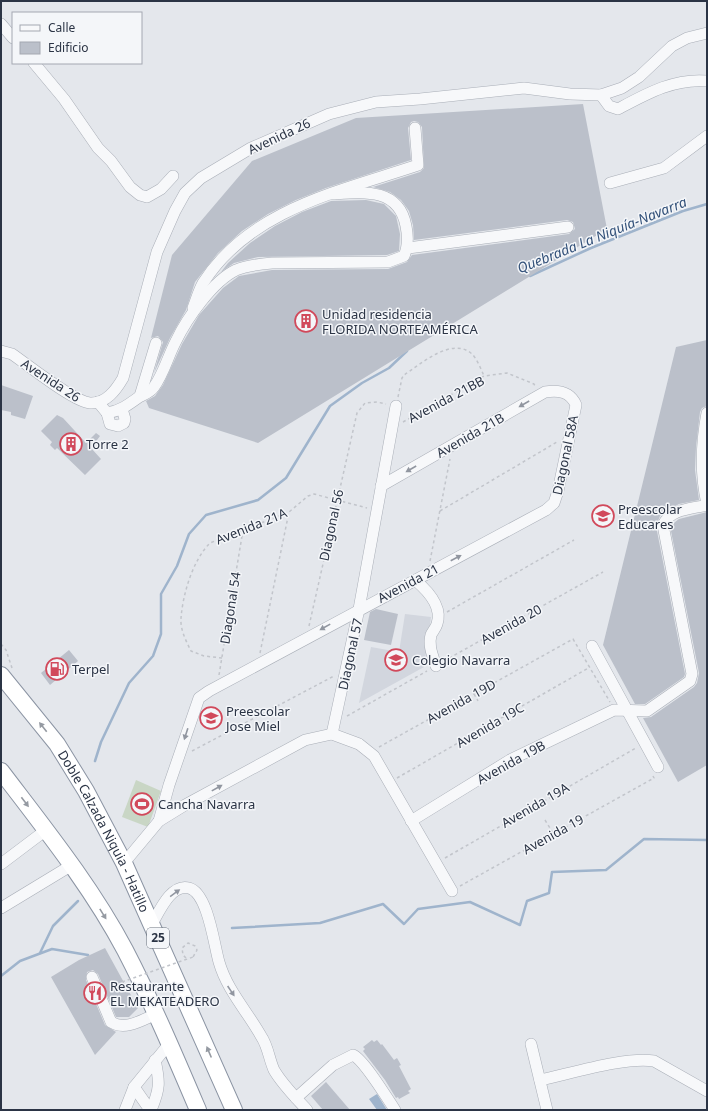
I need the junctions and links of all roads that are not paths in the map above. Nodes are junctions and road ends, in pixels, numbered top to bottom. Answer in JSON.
{"nodes":[{"id":1,"x":1,"y":24,"type":"edge"},
{"id":2,"x":707,"y":33,"type":"edge"},
{"id":3,"x":12,"y":37,"type":"edge"},
{"id":4,"x":35,"y":64,"type":"edge"},
{"id":5,"x":707,"y":81,"type":"edge"},
{"id":6,"x":601,"y":95,"type":"junction"},
{"id":7,"x":415,"y":128,"type":"dead end"},
{"id":8,"x":707,"y":136,"type":"edge"},
{"id":9,"x":173,"y":176,"type":"dead end"},
{"id":10,"x":610,"y":183,"type":"dead end"},
{"id":11,"x":332,"y":194,"type":"junction"},
{"id":12,"x":568,"y":227,"type":"dead end"},
{"id":13,"x":408,"y":248,"type":"junction"},
{"id":14,"x":190,"y":316,"type":"junction"},
{"id":15,"x":156,"y":343,"type":"dead end"},
{"id":16,"x":1,"y":351,"type":"edge"},
{"id":17,"x":560,"y":391,"type":"joint"},
{"id":18,"x":140,"y":396,"type":"junction"},
{"id":19,"x":98,"y":402,"type":"junction"},
{"id":20,"x":396,"y":406,"type":"road end"},
{"id":21,"x":707,"y":413,"type":"edge"},
{"id":22,"x":381,"y":486,"type":"junction"},
{"id":23,"x":554,"y":503,"type":"joint"},
{"id":24,"x":707,"y":505,"type":"edge"},
{"id":25,"x":415,"y":580,"type":"junction"},
{"id":26,"x":360,"y":609,"type":"junction"},
{"id":27,"x":592,"y":646,"type":"dead end"},
{"id":28,"x":436,"y":666,"type":"road end"},
{"id":29,"x":1,"y":675,"type":"edge"},
{"id":30,"x":626,"y":709,"type":"junction"},
{"id":31,"x":332,"y":734,"type":"junction"},
{"id":32,"x":658,"y":767,"type":"dead end"},
{"id":33,"x":1,"y":772,"type":"edge"},
{"id":34,"x":411,"y":821,"type":"junction"},
{"id":35,"x":159,"y":822,"type":"junction"},
{"id":36,"x":46,"y":830,"type":"junction"},
{"id":37,"x":2,"y":860,"type":"edge"},
{"id":38,"x":124,"y":863,"type":"junction"},
{"id":39,"x":72,"y":865,"type":"junction"},
{"id":40,"x":452,"y":891,"type":"road end"},
{"id":41,"x":1,"y":908,"type":"edge"},
{"id":42,"x":152,"y":924,"type":"junction"},
{"id":43,"x":92,"y":977,"type":"dead end"},
{"id":44,"x":156,"y":1014,"type":"junction"},
{"id":45,"x":169,"y":1044,"type":"junction"},
{"id":46,"x":531,"y":1044,"type":"dead end"},
{"id":47,"x":155,"y":1060,"type":"junction"},
{"id":48,"x":540,"y":1080,"type":"junction"},
{"id":49,"x":134,"y":1087,"type":"junction"},
{"id":50,"x":707,"y":1091,"type":"edge"},
{"id":51,"x":296,"y":1098,"type":"junction"},
{"id":52,"x":125,"y":1110,"type":"edge"},
{"id":53,"x":150,"y":1110,"type":"edge"},
{"id":54,"x":198,"y":1110,"type":"edge"},
{"id":55,"x":234,"y":1110,"type":"edge"},
{"id":56,"x":307,"y":1110,"type":"edge"},
{"id":57,"x":395,"y":1110,"type":"edge"},
{"id":58,"x":547,"y":1110,"type":"edge"}],
"edges":[{"from":1,"to":3,"type":"street"},
{"from":2,"to":6,"type":"street","name":"Avenida 26"},
{"from":4,"to":9,"type":"street"},
{"from":5,"to":6,"type":"street"},
{"from":6,"to":19,"type":"street","name":"Avenida 26"},
{"from":7,"to":11,"type":"street"},
{"from":8,"to":10,"type":"street"},
{"from":11,"to":13,"type":"street"},
{"from":11,"to":14,"type":"street"},
{"from":12,"to":13,"type":"street"},
{"from":13,"to":14,"type":"street"},
{"from":14,"to":18,"type":"street"},
{"from":15,"to":18,"type":"street"},
{"from":16,"to":19,"type":"street","name":"Avenida 26"},
{"from":17,"to":22,"type":"street","name":"Avenida 21B","one_way":true},
{"from":17,"to":23,"type":"street","name":"Diagonal 58A"},
{"from":18,"to":19,"type":"street"},
{"from":20,"to":22,"type":"street","name":"Diagonal 57"},
{"from":21,"to":24,"type":"street"},
{"from":22,"to":26,"type":"street","name":"Diagonal 57"},
{"from":25,"to":23,"type":"street","name":"Avenida 21","one_way":true},
{"from":24,"to":30,"type":"street"},
{"from":25,"to":26,"type":"street","name":"Avenida 21"},
{"from":25,"to":28,"type":"street"},
{"from":26,"to":31,"type":"street","name":"Diagonal 57"},
{"from":26,"to":35,"type":"street","name":"Avenida 21","one_way":true},
{"from":27,"to":30,"type":"street"},
{"from":38,"to":29,"type":"highway","name":"Doble Calzada Niquia - Hatillo","number":"25","one_way":true},
{"from":30,"to":32,"type":"street"},
{"from":30,"to":34,"type":"street","name":"Avenida 19B"},
{"from":31,"to":34,"type":"street"},
{"from":35,"to":31,"type":"street","one_way":true},
{"from":33,"to":36,"type":"highway","one_way":true},
{"from":34,"to":40,"type":"street"},
{"from":35,"to":38,"type":"street"},
{"from":36,"to":37,"type":"street"},
{"from":36,"to":39,"type":"highway"},
{"from":38,"to":42,"type":"highway","name":"Doble Calzada Niquia - Hatillo","number":"25"},
{"from":39,"to":41,"type":"street"},
{"from":39,"to":44,"type":"highway","one_way":true},
{"from":42,"to":51,"type":"street","one_way":true},
{"from":55,"to":42,"type":"highway","name":"Doble Calzada Niquia - Hatillo","number":"25","one_way":true},
{"from":43,"to":44,"type":"street"},
{"from":44,"to":45,"type":"highway"},
{"from":45,"to":47,"type":"street"},
{"from":45,"to":54,"type":"highway"},
{"from":46,"to":48,"type":"street"},
{"from":47,"to":49,"type":"street"},
{"from":47,"to":53,"type":"street"},
{"from":48,"to":50,"type":"street"},
{"from":48,"to":58,"type":"street"},
{"from":49,"to":52,"type":"street"},
{"from":49,"to":53,"type":"street"},
{"from":51,"to":56,"type":"street"},
{"from":51,"to":57,"type":"street"}]}
